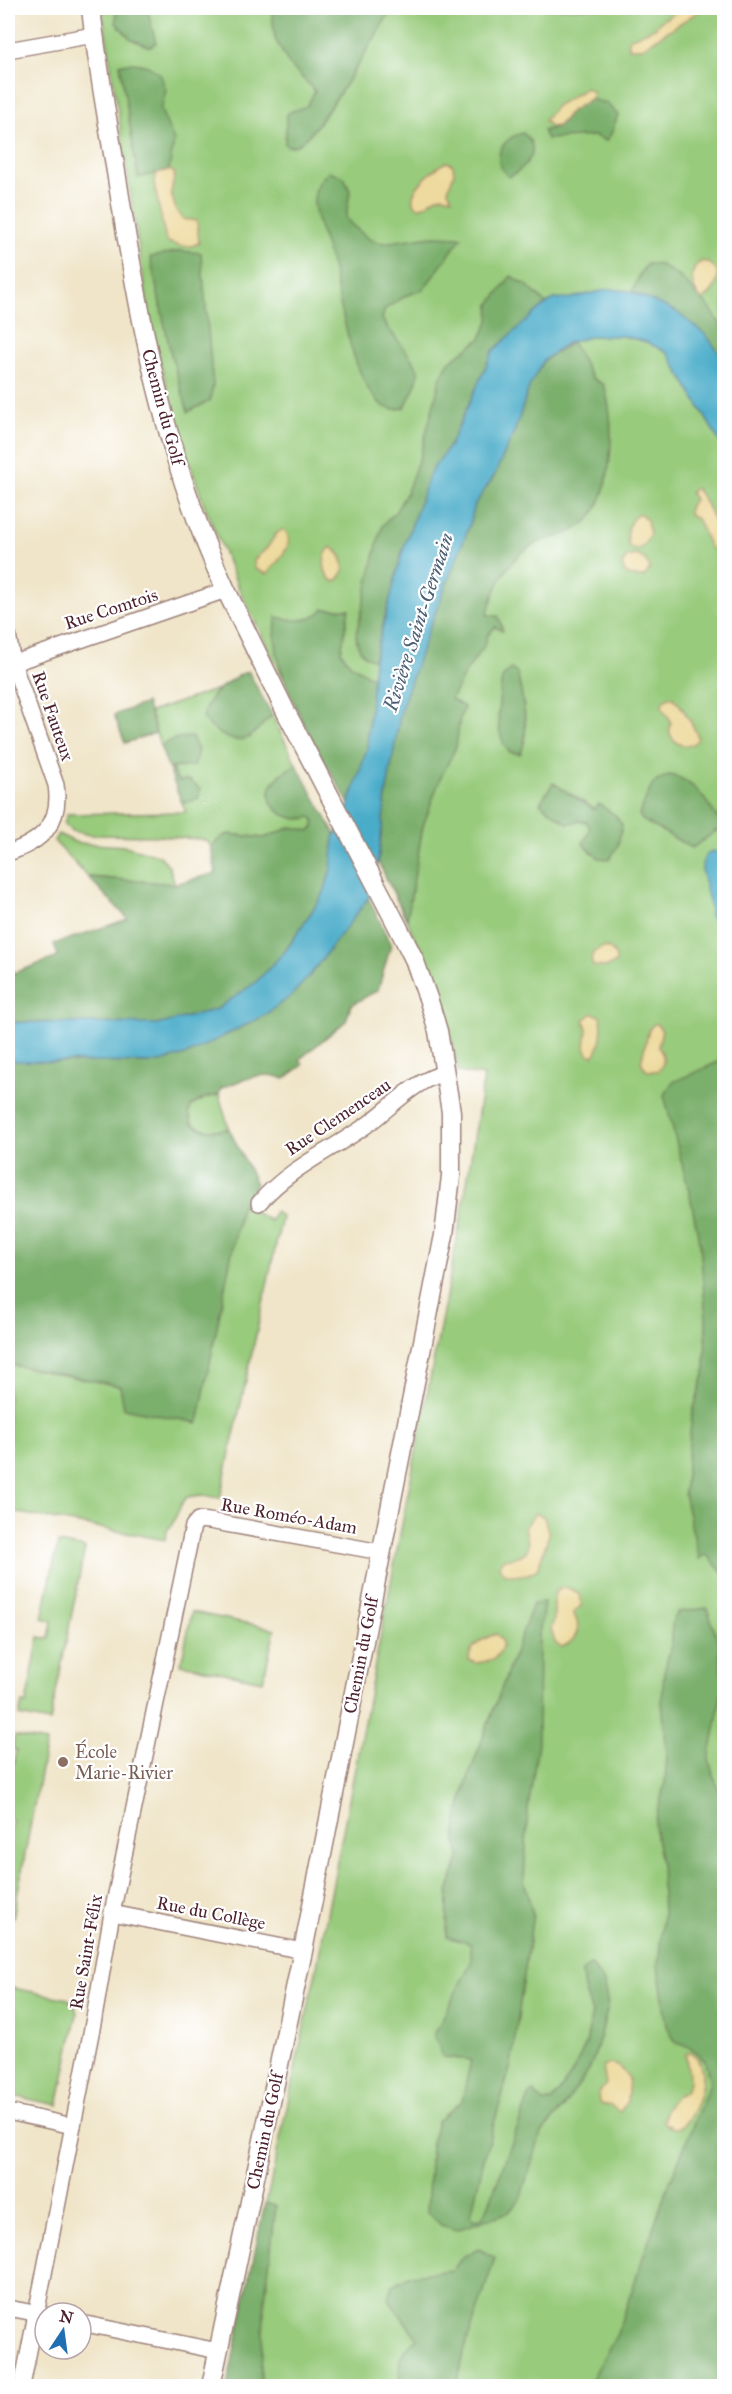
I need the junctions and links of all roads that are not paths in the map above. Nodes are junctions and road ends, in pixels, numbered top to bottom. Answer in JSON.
{"nodes":[{"id":1,"x":91,"y":8,"type":"edge"},
{"id":2,"x":94,"y":35,"type":"junction"},
{"id":3,"x":8,"y":50,"type":"edge"},
{"id":4,"x":226,"y":590,"type":"junction"},
{"id":5,"x":8,"y":634,"type":"edge"},
{"id":6,"x":10,"y":664,"type":"edge"},
{"id":7,"x":8,"y":853,"type":"edge"},
{"id":8,"x":445,"y":1073,"type":"junction"},
{"id":9,"x":259,"y":1203,"type":"dead end"},
{"id":10,"x":193,"y":1526,"type":"joint"},
{"id":11,"x":381,"y":1552,"type":"junction"},
{"id":12,"x":112,"y":1913,"type":"junction"},
{"id":13,"x":303,"y":1951,"type":"junction"},
{"id":14,"x":8,"y":2112,"type":"edge"},
{"id":15,"x":73,"y":2126,"type":"junction"},
{"id":16,"x":43,"y":2301,"type":"edge"},
{"id":17,"x":8,"y":2308,"type":"edge"},
{"id":18,"x":33,"y":2313,"type":"edge"},
{"id":19,"x":93,"y":2325,"type":"edge"},
{"id":20,"x":33,"y":2344,"type":"edge"},
{"id":21,"x":218,"y":2351,"type":"junction"},
{"id":22,"x":22,"y":2386,"type":"edge"},
{"id":23,"x":211,"y":2386,"type":"edge"}],
"edges":[{"from":1,"to":2,"type":"street","name":"Chemin du Golf"},
{"from":2,"to":3,"type":"street"},
{"from":2,"to":4,"type":"street","name":"Chemin du Golf"},
{"from":4,"to":6,"type":"street","name":"Rue Comtois"},
{"from":4,"to":8,"type":"street","name":"Chemin du Golf"},
{"from":5,"to":6,"type":"street","name":"Rue Fauteux"},
{"from":6,"to":7,"type":"street","name":"Rue Fauteux"},
{"from":8,"to":9,"type":"street","name":"Rue Clemenceau"},
{"from":8,"to":11,"type":"street","name":"Chemin du Golf"},
{"from":10,"to":11,"type":"street","name":"Rue Roméo-Adam"},
{"from":10,"to":12,"type":"street","name":"Rue Saint-Félix"},
{"from":11,"to":13,"type":"street","name":"Chemin du Golf"},
{"from":12,"to":13,"type":"street","name":"Rue du Collège"},
{"from":12,"to":15,"type":"street","name":"Rue Saint-Félix"},
{"from":13,"to":21,"type":"street","name":"Chemin du Golf"},
{"from":14,"to":15,"type":"street"},
{"from":15,"to":16,"type":"street","name":"Rue Saint-Félix"},
{"from":17,"to":18,"type":"street"},
{"from":19,"to":21,"type":"street"},
{"from":20,"to":22,"type":"street","name":"Rue Saint-Félix"},
{"from":21,"to":23,"type":"street","name":"Chemin du Golf"}]}
